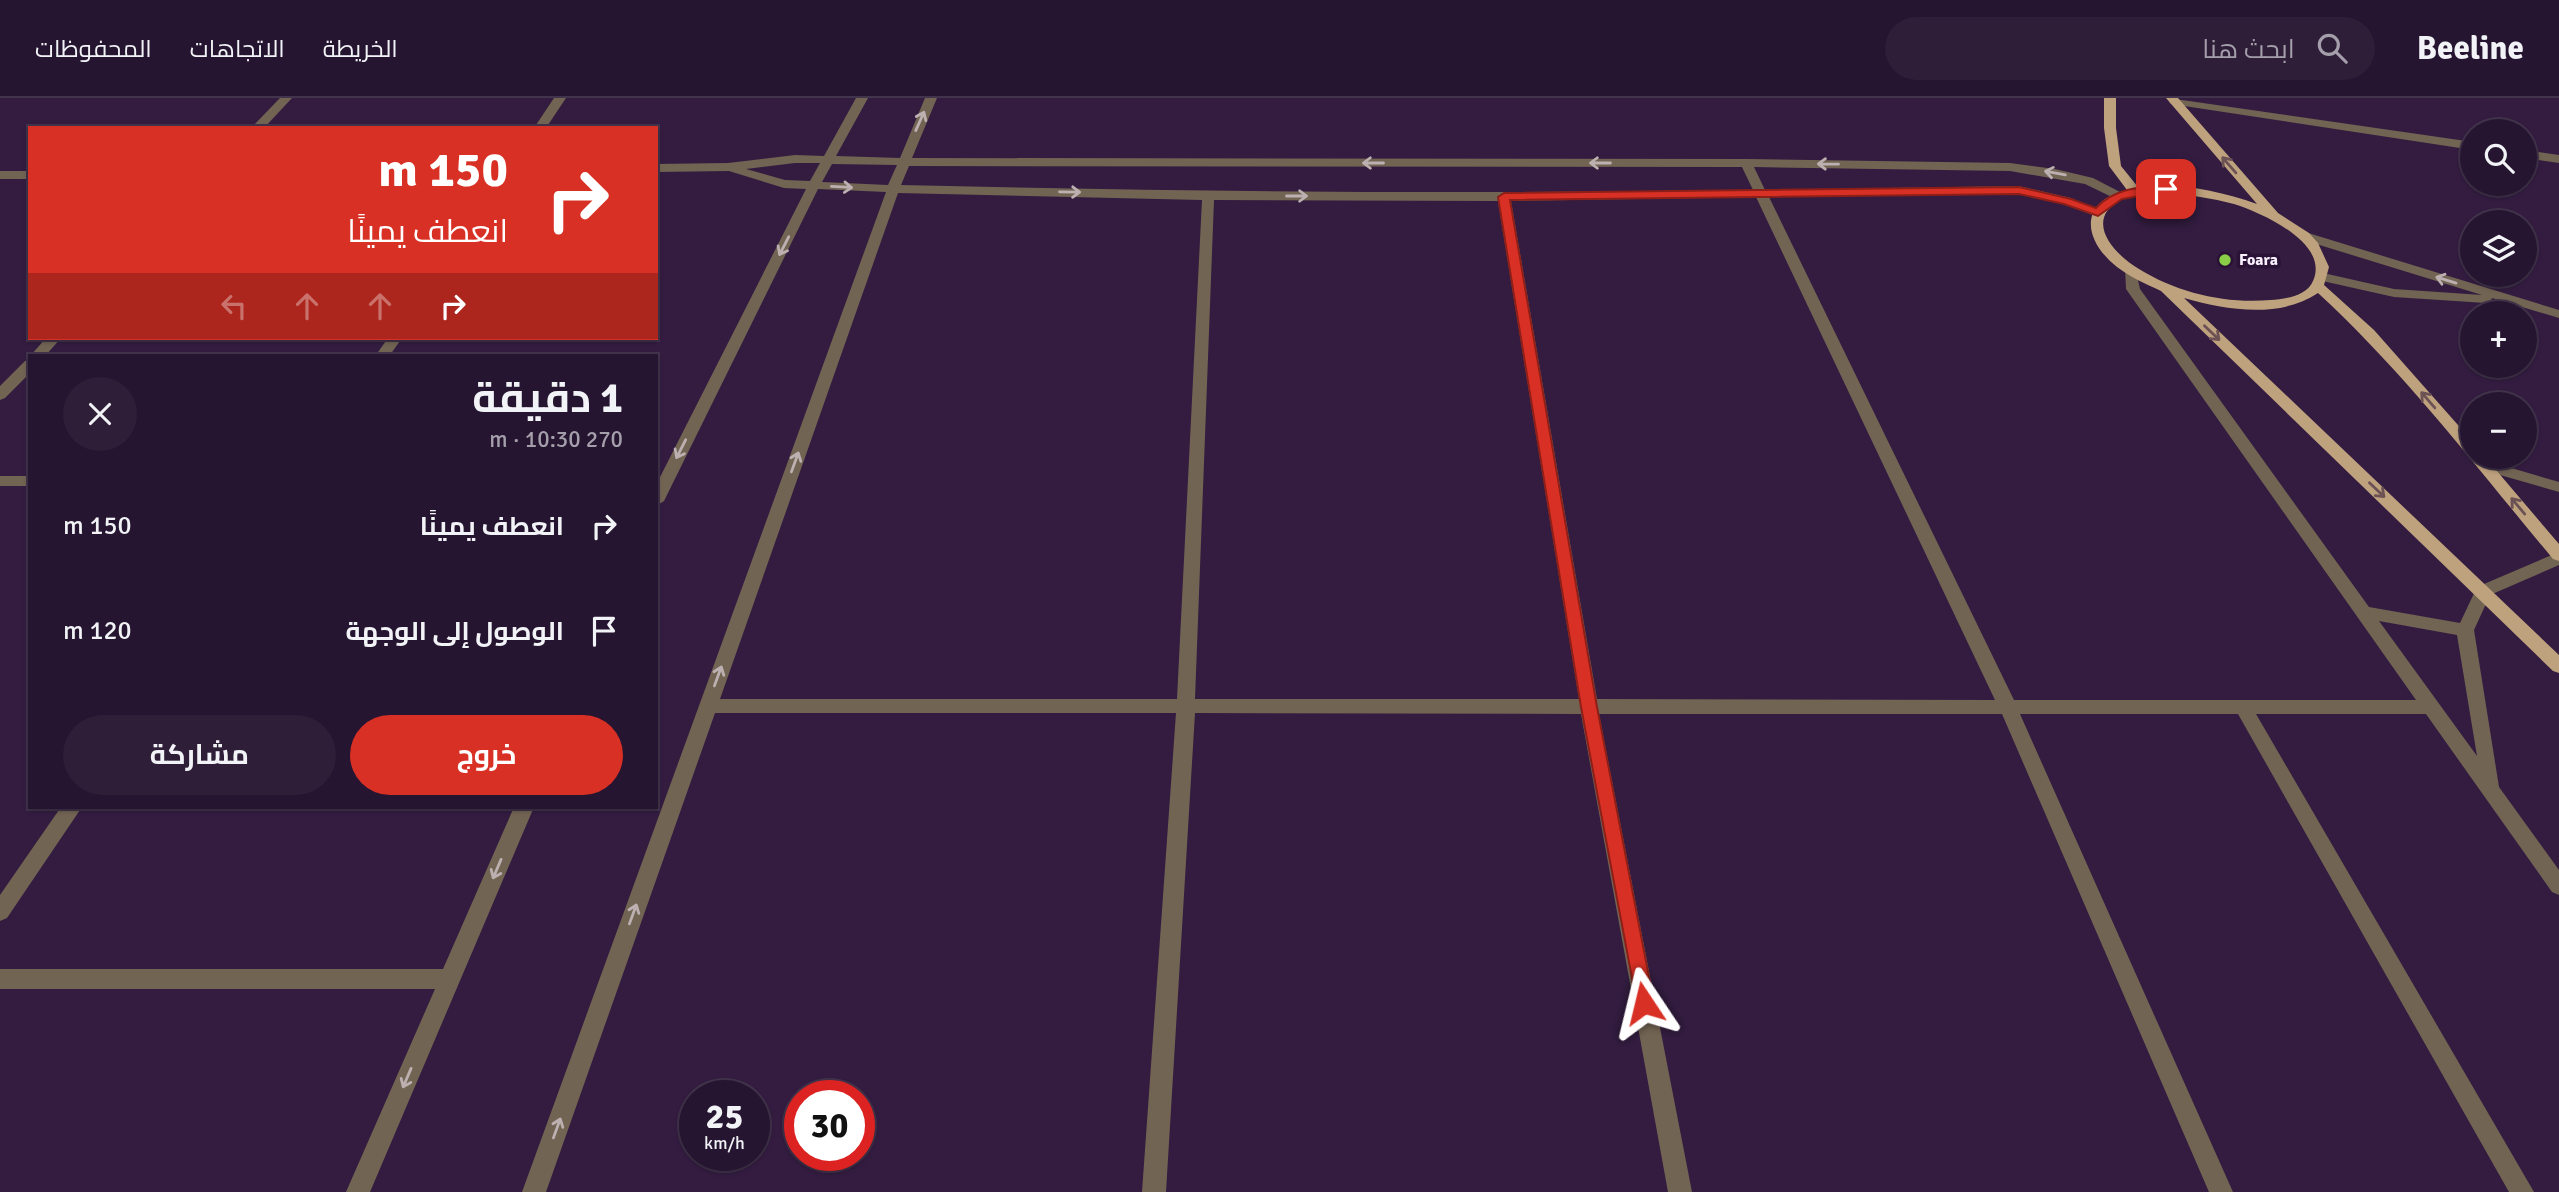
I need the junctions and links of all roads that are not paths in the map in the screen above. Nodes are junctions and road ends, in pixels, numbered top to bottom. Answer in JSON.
{"nodes":[{"id":1,"x":286,"y":98,"type":"edge"},
{"id":2,"x":560,"y":98,"type":"edge"},
{"id":3,"x":862,"y":98,"type":"edge"},
{"id":4,"x":931,"y":98,"type":"edge"},
{"id":5,"x":2110,"y":98,"type":"edge"},
{"id":6,"x":2173,"y":100,"type":"edge"},
{"id":7,"x":259,"y":126,"type":"edge"},
{"id":8,"x":541,"y":126,"type":"edge"},
{"id":9,"x":2460,"y":144,"type":"edge"},
{"id":10,"x":2537,"y":156,"type":"edge"},
{"id":11,"x":2559,"y":159,"type":"edge"},
{"id":12,"x":828,"y":160,"type":"junction"},
{"id":13,"x":903,"y":162,"type":"junction"},
{"id":14,"x":1746,"y":163,"type":"junction"},
{"id":15,"x":728,"y":166,"type":"junction"},
{"id":16,"x":658,"y":168,"type":"edge"},
{"id":17,"x":0,"y":175,"type":"edge"},
{"id":18,"x":28,"y":175,"type":"edge"},
{"id":19,"x":814,"y":185,"type":"junction"},
{"id":20,"x":893,"y":189,"type":"junction"},
{"id":21,"x":2134,"y":191,"type":"junction"},
{"id":22,"x":1760,"y":194,"type":"junction"},
{"id":23,"x":1208,"y":196,"type":"junction"},
{"id":24,"x":2118,"y":196,"type":"junction"},
{"id":25,"x":1504,"y":197,"type":"junction"},
{"id":26,"x":2098,"y":212,"type":"junction"},
{"id":27,"x":2274,"y":216,"type":"junction"},
{"id":28,"x":2305,"y":236,"type":"junction"},
{"id":29,"x":2130,"y":270,"type":"junction"},
{"id":30,"x":2321,"y":282,"type":"junction"},
{"id":31,"x":2162,"y":286,"type":"junction"},
{"id":32,"x":2511,"y":300,"type":"junction"},
{"id":33,"x":2559,"y":314,"type":"edge"},
{"id":34,"x":52,"y":340,"type":"edge"},
{"id":35,"x":394,"y":340,"type":"edge"},
{"id":36,"x":39,"y":354,"type":"edge"},
{"id":37,"x":384,"y":354,"type":"edge"},
{"id":38,"x":28,"y":365,"type":"edge"},
{"id":39,"x":0,"y":394,"type":"edge"},
{"id":40,"x":2460,"y":437,"type":"edge"},
{"id":41,"x":2488,"y":469,"type":"edge"},
{"id":42,"x":2505,"y":469,"type":"edge"},
{"id":43,"x":0,"y":481,"type":"edge"},
{"id":44,"x":28,"y":481,"type":"edge"},
{"id":45,"x":660,"y":483,"type":"edge"},
{"id":46,"x":2559,"y":487,"type":"edge"},
{"id":47,"x":2559,"y":557,"type":"edge"},
{"id":48,"x":2483,"y":591,"type":"junction"},
{"id":49,"x":2363,"y":612,"type":"junction"},
{"id":50,"x":2465,"y":630,"type":"junction"},
{"id":51,"x":2559,"y":666,"type":"edge"},
{"id":52,"x":708,"y":706,"type":"junction"},
{"id":53,"x":1186,"y":706,"type":"junction"},
{"id":54,"x":1589,"y":707,"type":"junction"},
{"id":55,"x":2008,"y":707,"type":"junction"},
{"id":56,"x":2242,"y":707,"type":"junction"},
{"id":57,"x":2432,"y":707,"type":"junction"},
{"id":58,"x":2493,"y":792,"type":"junction"},
{"id":59,"x":71,"y":809,"type":"edge"},
{"id":60,"x":523,"y":809,"type":"edge"},
{"id":61,"x":2559,"y":886,"type":"edge"},
{"id":62,"x":0,"y":912,"type":"edge"},
{"id":63,"x":0,"y":979,"type":"edge"},
{"id":64,"x":450,"y":979,"type":"junction"},
{"id":65,"x":358,"y":1192,"type":"edge"},
{"id":66,"x":534,"y":1192,"type":"edge"},
{"id":67,"x":1154,"y":1192,"type":"edge"},
{"id":68,"x":1680,"y":1192,"type":"edge"},
{"id":69,"x":2221,"y":1192,"type":"edge"},
{"id":70,"x":2522,"y":1192,"type":"edge"}],
"edges":[{"from":1,"to":7,"type":"street"},
{"from":2,"to":8,"type":"street"},
{"from":3,"to":12,"type":"street"},
{"from":13,"to":4,"type":"street","one_way":true},
{"from":5,"to":21,"type":"main road"},
{"from":6,"to":9,"type":"street"},
{"from":27,"to":6,"type":"main road","one_way":true},
{"from":10,"to":11,"type":"street"},
{"from":12,"to":13,"type":"street"},
{"from":12,"to":15,"type":"street"},
{"from":12,"to":19,"type":"street"},
{"from":14,"to":13,"type":"street","one_way":true},
{"from":13,"to":20,"type":"street"},
{"from":14,"to":22,"type":"street"},
{"from":24,"to":14,"type":"street","one_way":true},
{"from":15,"to":16,"type":"street"},
{"from":15,"to":19,"type":"street"},
{"from":17,"to":18,"type":"street"},
{"from":19,"to":20,"type":"street","one_way":true},
{"from":19,"to":45,"type":"street","one_way":true},
{"from":20,"to":23,"type":"street","one_way":true},
{"from":52,"to":20,"type":"street","one_way":true},
{"from":21,"to":24,"type":"main road"},
{"from":21,"to":27,"type":"main road"},
{"from":22,"to":25,"type":"street"},
{"from":22,"to":26,"type":"street"},
{"from":22,"to":55,"type":"street"},
{"from":23,"to":25,"type":"street","one_way":true},
{"from":23,"to":53,"type":"street"},
{"from":24,"to":26,"type":"main road"},
{"from":25,"to":54,"type":"street"},
{"from":26,"to":29,"type":"main road"},
{"from":27,"to":28,"type":"main road"},
{"from":28,"to":30,"type":"main road"},
{"from":32,"to":28,"type":"street","one_way":true},
{"from":29,"to":31,"type":"main road"},
{"from":29,"to":49,"type":"street"},
{"from":30,"to":31,"type":"main road"},
{"from":30,"to":32,"type":"street"},
{"from":40,"to":30,"type":"main road","one_way":true},
{"from":31,"to":48,"type":"main road","one_way":true},
{"from":32,"to":33,"type":"street"},
{"from":34,"to":36,"type":"street"},
{"from":35,"to":37,"type":"street"},
{"from":38,"to":39,"type":"street"},
{"from":47,"to":41,"type":"main road","one_way":true},
{"from":42,"to":46,"type":"street"},
{"from":43,"to":44,"type":"street"},
{"from":47,"to":48,"type":"street"},
{"from":48,"to":50,"type":"street"},
{"from":48,"to":51,"type":"main road"},
{"from":49,"to":50,"type":"street"},
{"from":49,"to":57,"type":"street"},
{"from":50,"to":58,"type":"street"},
{"from":52,"to":53,"type":"street"},
{"from":66,"to":52,"type":"street","one_way":true},
{"from":53,"to":54,"type":"street"},
{"from":53,"to":67,"type":"street"},
{"from":54,"to":55,"type":"street"},
{"from":54,"to":68,"type":"street"},
{"from":55,"to":56,"type":"street"},
{"from":55,"to":69,"type":"street"},
{"from":56,"to":57,"type":"street"},
{"from":56,"to":70,"type":"street"},
{"from":57,"to":58,"type":"street"},
{"from":58,"to":61,"type":"street"},
{"from":59,"to":62,"type":"street"},
{"from":60,"to":64,"type":"street","one_way":true},
{"from":63,"to":64,"type":"street"},
{"from":64,"to":65,"type":"street","one_way":true}]}
